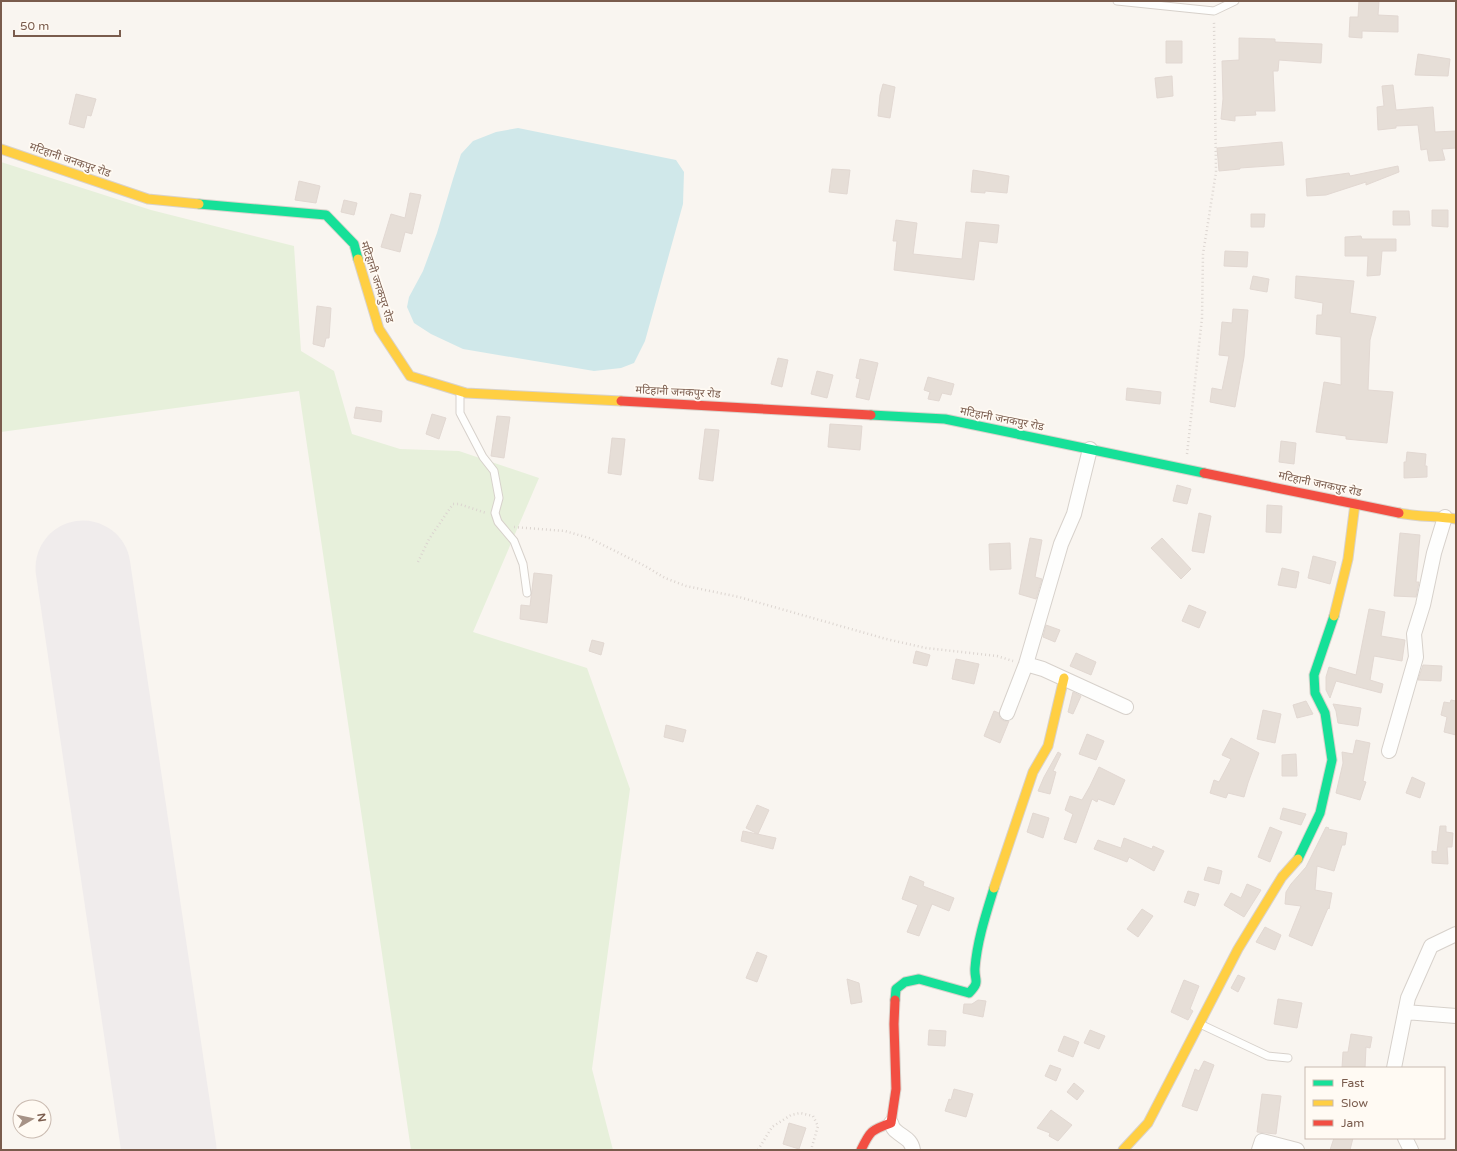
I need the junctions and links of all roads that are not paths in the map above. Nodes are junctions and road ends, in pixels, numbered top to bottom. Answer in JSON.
{"nodes":[{"id":1,"x":1117,"y":1,"type":"edge"},
{"id":2,"x":1235,"y":1,"type":"edge"},
{"id":3,"x":1,"y":149,"type":"edge"},
{"id":4,"x":460,"y":391,"type":"junction"},
{"id":5,"x":1090,"y":449,"type":"junction"},
{"id":6,"x":1355,"y":504,"type":"junction"},
{"id":7,"x":1450,"y":518,"type":"edge"},
{"id":8,"x":527,"y":593,"type":"dead end"},
{"id":9,"x":1026,"y":664,"type":"junction"},
{"id":10,"x":1064,"y":678,"type":"junction"},
{"id":11,"x":1126,"y":707,"type":"dead end"},
{"id":12,"x":1007,"y":713,"type":"dead end"},
{"id":13,"x":1389,"y":751,"type":"dead end"},
{"id":14,"x":1456,"y":934,"type":"edge"},
{"id":15,"x":1405,"y":1012,"type":"junction"},
{"id":16,"x":1456,"y":1016,"type":"edge"},
{"id":17,"x":1200,"y":1024,"type":"junction"},
{"id":18,"x":1288,"y":1058,"type":"dead end"},
{"id":19,"x":1394,"y":1067,"type":"edge"},
{"id":20,"x":891,"y":1123,"type":"junction"},
{"id":21,"x":1406,"y":1139,"type":"edge"},
{"id":22,"x":861,"y":1150,"type":"edge"},
{"id":23,"x":913,"y":1150,"type":"edge"},
{"id":24,"x":1122,"y":1150,"type":"edge"},
{"id":25,"x":1259,"y":1150,"type":"edge"},
{"id":26,"x":1297,"y":1150,"type":"edge"},
{"id":27,"x":1411,"y":1150,"type":"edge"}],
"edges":[{"from":1,"to":2,"type":"lane"},
{"from":3,"to":4,"type":"street","name":"मटिहानी जनकपुर रोड"},
{"from":4,"to":5,"type":"street","name":"मटिहानी जनकपुर रोड"},
{"from":4,"to":8,"type":"lane"},
{"from":5,"to":6,"type":"street","name":"मटिहानी जनकपुर रोड"},
{"from":5,"to":9,"type":"street"},
{"from":6,"to":7,"type":"street","name":"मटिहानी जनकपुर रोड"},
{"from":6,"to":17,"type":"street"},
{"from":7,"to":13,"type":"street"},
{"from":9,"to":10,"type":"street"},
{"from":9,"to":12,"type":"street"},
{"from":10,"to":11,"type":"street"},
{"from":10,"to":20,"type":"street"},
{"from":14,"to":15,"type":"street"},
{"from":15,"to":16,"type":"street"},
{"from":15,"to":19,"type":"street"},
{"from":17,"to":18,"type":"lane"},
{"from":17,"to":24,"type":"street"},
{"from":20,"to":22,"type":"street"},
{"from":20,"to":23,"type":"street"},
{"from":21,"to":27,"type":"street"},
{"from":25,"to":26,"type":"street"}]}
